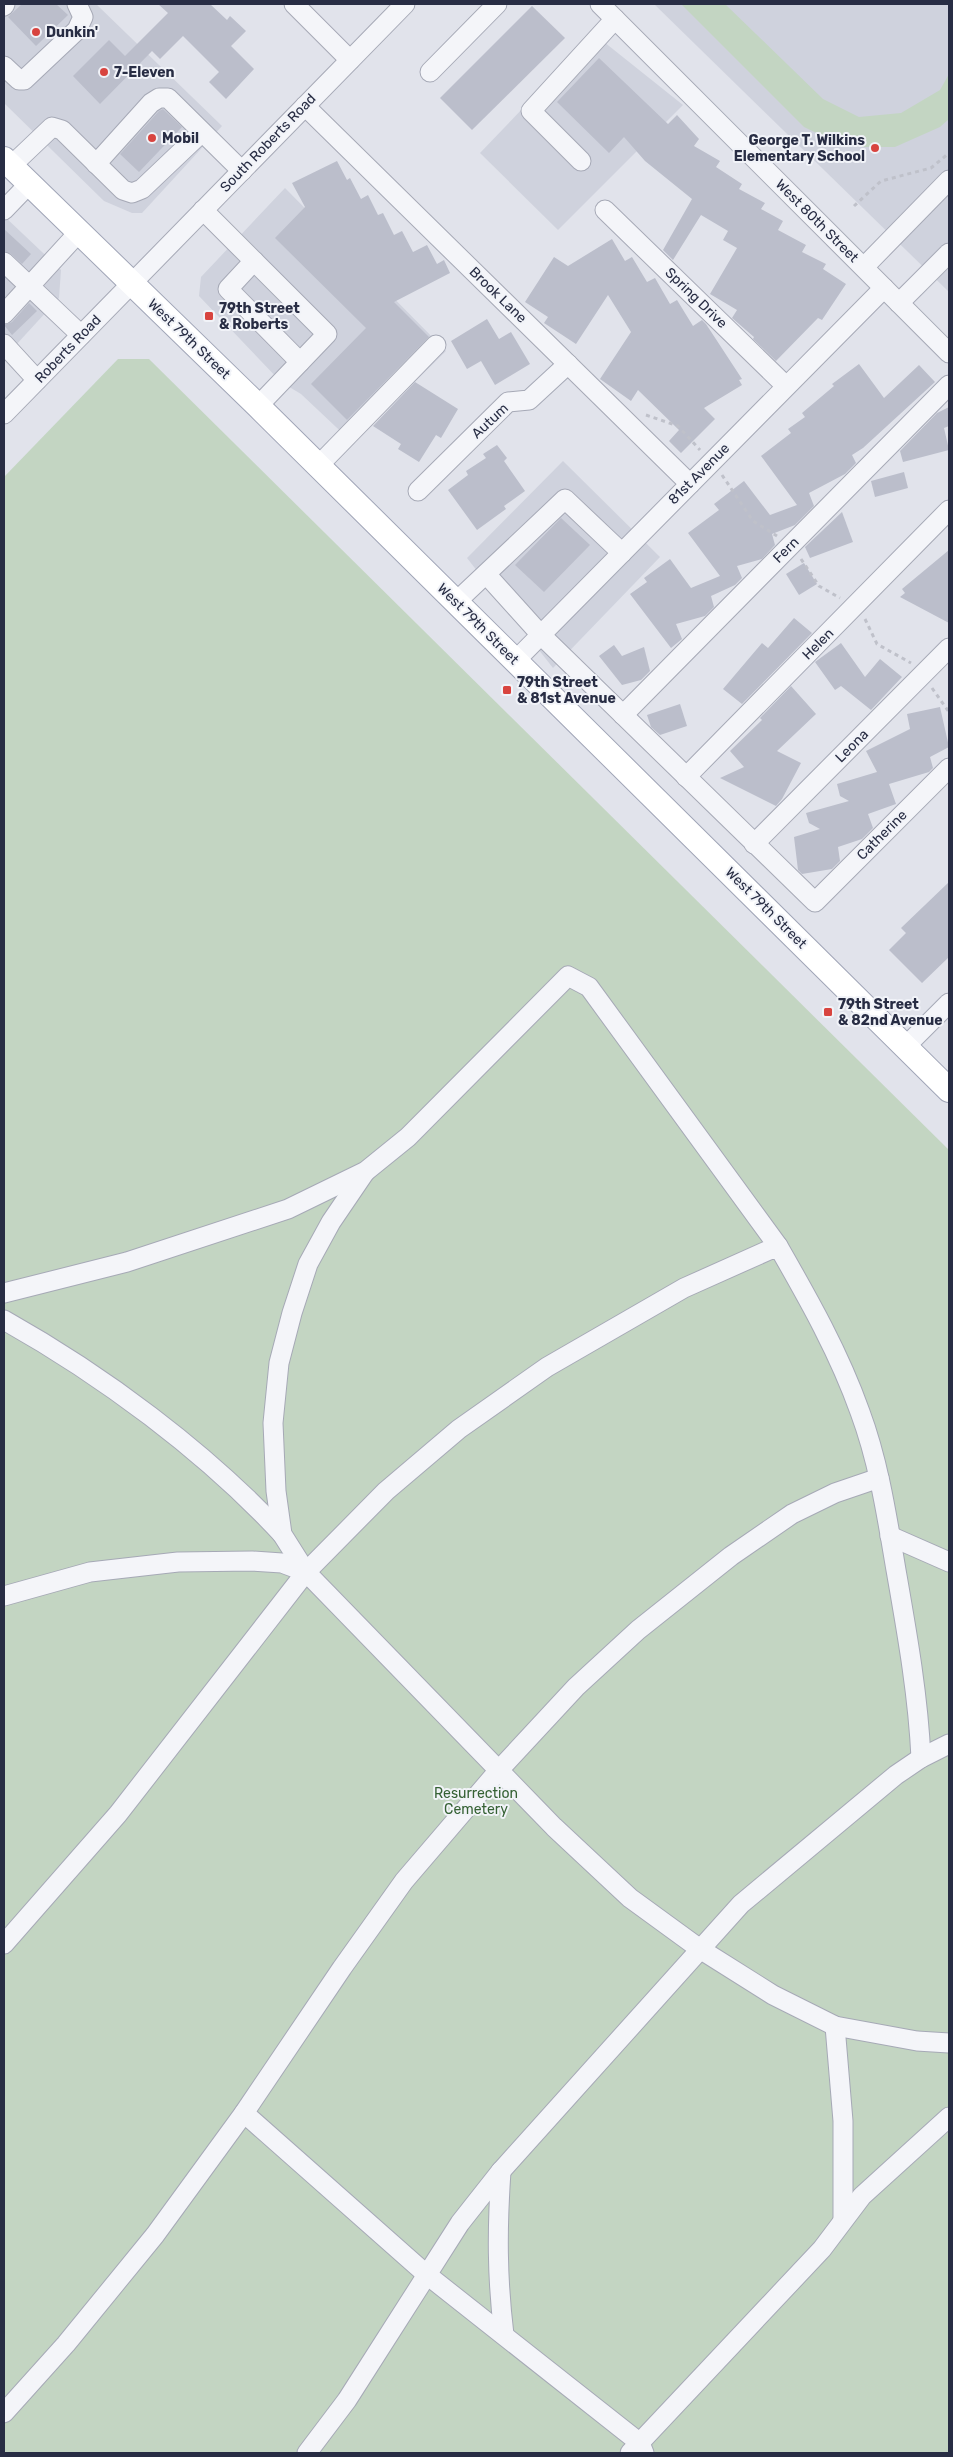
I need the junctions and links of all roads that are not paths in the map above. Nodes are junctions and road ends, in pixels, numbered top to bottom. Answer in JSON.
{"nodes":[{"id":1,"x":77,"y":4,"type":"edge"},
{"id":2,"x":294,"y":4,"type":"edge"},
{"id":3,"x":405,"y":4,"type":"edge"},
{"id":4,"x":497,"y":4,"type":"edge"},
{"id":5,"x":600,"y":4,"type":"edge"},
{"id":6,"x":615,"y":19,"type":"junction"},
{"id":7,"x":350,"y":60,"type":"junction"},
{"id":8,"x":4,"y":66,"type":"edge"},
{"id":9,"x":430,"y":72,"type":"dead end"},
{"id":10,"x":305,"y":106,"type":"junction"},
{"id":11,"x":202,"y":132,"type":"junction"},
{"id":12,"x":581,"y":160,"type":"dead end"},
{"id":13,"x":7,"y":163,"type":"edge"},
{"id":14,"x":96,"y":164,"type":"junction"},
{"id":15,"x":242,"y":170,"type":"junction"},
{"id":16,"x":949,"y":180,"type":"edge"},
{"id":17,"x":29,"y":184,"type":"junction"},
{"id":18,"x":4,"y":210,"type":"edge"},
{"id":19,"x":203,"y":210,"type":"junction"},
{"id":20,"x":605,"y":210,"type":"dead end"},
{"id":21,"x":79,"y":232,"type":"junction"},
{"id":22,"x":949,"y":253,"type":"edge"},
{"id":23,"x":254,"y":261,"type":"junction"},
{"id":24,"x":4,"y":262,"type":"edge"},
{"id":25,"x":864,"y":268,"type":"junction"},
{"id":26,"x":132,"y":283,"type":"junction"},
{"id":27,"x":30,"y":286,"type":"junction"},
{"id":28,"x":884,"y":288,"type":"junction"},
{"id":29,"x":899,"y":303,"type":"junction"},
{"id":30,"x":4,"y":314,"type":"edge"},
{"id":31,"x":81,"y":335,"type":"junction"},
{"id":32,"x":945,"y":341,"type":"edge"},
{"id":33,"x":4,"y":344,"type":"edge"},
{"id":34,"x":436,"y":346,"type":"dead end"},
{"id":35,"x":300,"y":362,"type":"junction"},
{"id":36,"x":568,"y":364,"type":"junction"},
{"id":37,"x":37,"y":380,"type":"junction"},
{"id":38,"x":949,"y":385,"type":"edge"},
{"id":39,"x":786,"y":386,"type":"junction"},
{"id":40,"x":258,"y":406,"type":"junction"},
{"id":41,"x":4,"y":414,"type":"edge"},
{"id":42,"x":318,"y":466,"type":"junction"},
{"id":43,"x":690,"y":484,"type":"junction"},
{"id":44,"x":418,"y":491,"type":"dead end"},
{"id":45,"x":949,"y":510,"type":"edge"},
{"id":46,"x":622,"y":553,"type":"junction"},
{"id":47,"x":486,"y":574,"type":"junction"},
{"id":48,"x":456,"y":602,"type":"junction"},
{"id":49,"x":541,"y":635,"type":"junction"},
{"id":50,"x":949,"y":648,"type":"edge"},
{"id":51,"x":515,"y":661,"type":"junction"},
{"id":52,"x":623,"y":715,"type":"junction"},
{"id":53,"x":949,"y":768,"type":"edge"},
{"id":54,"x":686,"y":777,"type":"junction"},
{"id":55,"x":754,"y":844,"type":"junction"},
{"id":56,"x":949,"y":1003,"type":"edge"},
{"id":57,"x":906,"y":1047,"type":"junction"},
{"id":58,"x":949,"y":1090,"type":"edge"},
{"id":59,"x":366,"y":1171,"type":"junction"},
{"id":60,"x":778,"y":1246,"type":"junction"},
{"id":61,"x":4,"y":1293,"type":"edge"},
{"id":62,"x":4,"y":1320,"type":"edge"},
{"id":63,"x":879,"y":1478,"type":"junction"},
{"id":64,"x":282,"y":1534,"type":"junction"},
{"id":65,"x":890,"y":1536,"type":"junction"},
{"id":66,"x":949,"y":1562,"type":"edge"},
{"id":67,"x":306,"y":1572,"type":"junction"},
{"id":68,"x":4,"y":1596,"type":"edge"},
{"id":69,"x":949,"y":1744,"type":"edge"},
{"id":70,"x":921,"y":1758,"type":"junction"},
{"id":71,"x":498,"y":1770,"type":"junction"},
{"id":72,"x":4,"y":1944,"type":"edge"},
{"id":73,"x":700,"y":1949,"type":"junction"},
{"id":74,"x":835,"y":2026,"type":"junction"},
{"id":75,"x":949,"y":2043,"type":"edge"},
{"id":76,"x":244,"y":2113,"type":"junction"},
{"id":77,"x":949,"y":2117,"type":"edge"},
{"id":78,"x":501,"y":2172,"type":"junction"},
{"id":79,"x":843,"y":2220,"type":"junction"},
{"id":80,"x":426,"y":2274,"type":"junction"},
{"id":81,"x":504,"y":2335,"type":"junction"},
{"id":82,"x":4,"y":2413,"type":"edge"},
{"id":83,"x":638,"y":2450,"type":"edge"},
{"id":84,"x":306,"y":2453,"type":"edge"}],
"edges":[{"from":1,"to":8,"type":"street"},
{"from":2,"to":7,"type":"street"},
{"from":3,"to":7,"type":"street","name":"South Roberts Road"},
{"from":4,"to":9,"type":"street"},
{"from":5,"to":6,"type":"street","name":"West 80th Street"},
{"from":6,"to":12,"type":"street"},
{"from":6,"to":25,"type":"street","name":"West 80th Street"},
{"from":7,"to":10,"type":"street","name":"South Roberts Road"},
{"from":10,"to":15,"type":"street","name":"South Roberts Road"},
{"from":10,"to":36,"type":"street","name":"Brook Lane"},
{"from":11,"to":14,"type":"street"},
{"from":11,"to":14,"type":"street"},
{"from":11,"to":15,"type":"street"},
{"from":13,"to":14,"type":"street"},
{"from":13,"to":17,"type":"main road","name":"West 79th Street"},
{"from":15,"to":19,"type":"street","name":"South Roberts Road"},
{"from":16,"to":25,"type":"street"},
{"from":17,"to":18,"type":"street"},
{"from":17,"to":21,"type":"main road","name":"West 79th Street"},
{"from":19,"to":23,"type":"street"},
{"from":19,"to":26,"type":"street","name":"South Roberts Road"},
{"from":20,"to":39,"type":"street","name":"Spring Drive"},
{"from":21,"to":26,"type":"main road","name":"West 79th Street"},
{"from":21,"to":27,"type":"street"},
{"from":22,"to":29,"type":"street"},
{"from":23,"to":35,"type":"street"},
{"from":23,"to":35,"type":"street"},
{"from":24,"to":27,"type":"street"},
{"from":25,"to":28,"type":"street","name":"West 80th Street"},
{"from":26,"to":31,"type":"street","name":"Roberts Road"},
{"from":26,"to":40,"type":"main road","name":"West 79th Street"},
{"from":27,"to":30,"type":"street"},
{"from":27,"to":31,"type":"street"},
{"from":28,"to":29,"type":"street","name":"West 80th Street"},
{"from":28,"to":39,"type":"street","name":"81st Avenue"},
{"from":29,"to":32,"type":"street","name":"West 80th Street"},
{"from":31,"to":37,"type":"street","name":"Roberts Road"},
{"from":33,"to":37,"type":"street"},
{"from":34,"to":42,"type":"street"},
{"from":35,"to":40,"type":"street"},
{"from":36,"to":43,"type":"street","name":"Brook Lane"},
{"from":36,"to":44,"type":"street","name":"Autum"},
{"from":37,"to":41,"type":"street","name":"Roberts Road"},
{"from":38,"to":52,"type":"street","name":"Fern"},
{"from":39,"to":43,"type":"street","name":"81st Avenue"},
{"from":40,"to":42,"type":"main road","name":"West 79th Street"},
{"from":42,"to":48,"type":"main road","name":"West 79th Street"},
{"from":43,"to":46,"type":"street","name":"81st Avenue"},
{"from":45,"to":54,"type":"street","name":"Helen"},
{"from":46,"to":47,"type":"street"},
{"from":46,"to":49,"type":"street","name":"81st Avenue"},
{"from":47,"to":48,"type":"street"},
{"from":47,"to":49,"type":"street"},
{"from":48,"to":51,"type":"main road","name":"West 79th Street"},
{"from":49,"to":51,"type":"street","name":"81st Avenue"},
{"from":49,"to":52,"type":"street"},
{"from":50,"to":55,"type":"street","name":"Leona"},
{"from":51,"to":57,"type":"main road","name":"West 79th Street"},
{"from":52,"to":54,"type":"street"},
{"from":53,"to":55,"type":"street","name":"Catherine"},
{"from":54,"to":55,"type":"street"},
{"from":56,"to":57,"type":"street"},
{"from":57,"to":58,"type":"main road","name":"West 79th Street"},
{"from":59,"to":60,"type":"street"},
{"from":59,"to":61,"type":"street"},
{"from":59,"to":64,"type":"street"},
{"from":60,"to":63,"type":"street"},
{"from":60,"to":67,"type":"street"},
{"from":62,"to":64,"type":"street"},
{"from":63,"to":65,"type":"street"},
{"from":63,"to":71,"type":"street"},
{"from":64,"to":67,"type":"street"},
{"from":65,"to":66,"type":"street"},
{"from":65,"to":70,"type":"street"},
{"from":67,"to":68,"type":"street"},
{"from":67,"to":71,"type":"street"},
{"from":67,"to":72,"type":"street"},
{"from":69,"to":70,"type":"street"},
{"from":70,"to":73,"type":"street"},
{"from":71,"to":73,"type":"street"},
{"from":71,"to":76,"type":"street"},
{"from":73,"to":74,"type":"street"},
{"from":73,"to":78,"type":"street"},
{"from":74,"to":75,"type":"street"},
{"from":74,"to":79,"type":"street"},
{"from":76,"to":80,"type":"street"},
{"from":76,"to":82,"type":"street"},
{"from":77,"to":79,"type":"street"},
{"from":78,"to":80,"type":"street"},
{"from":78,"to":81,"type":"street"},
{"from":79,"to":83,"type":"street"},
{"from":80,"to":81,"type":"street"},
{"from":80,"to":84,"type":"street"},
{"from":81,"to":83,"type":"street"}]}
